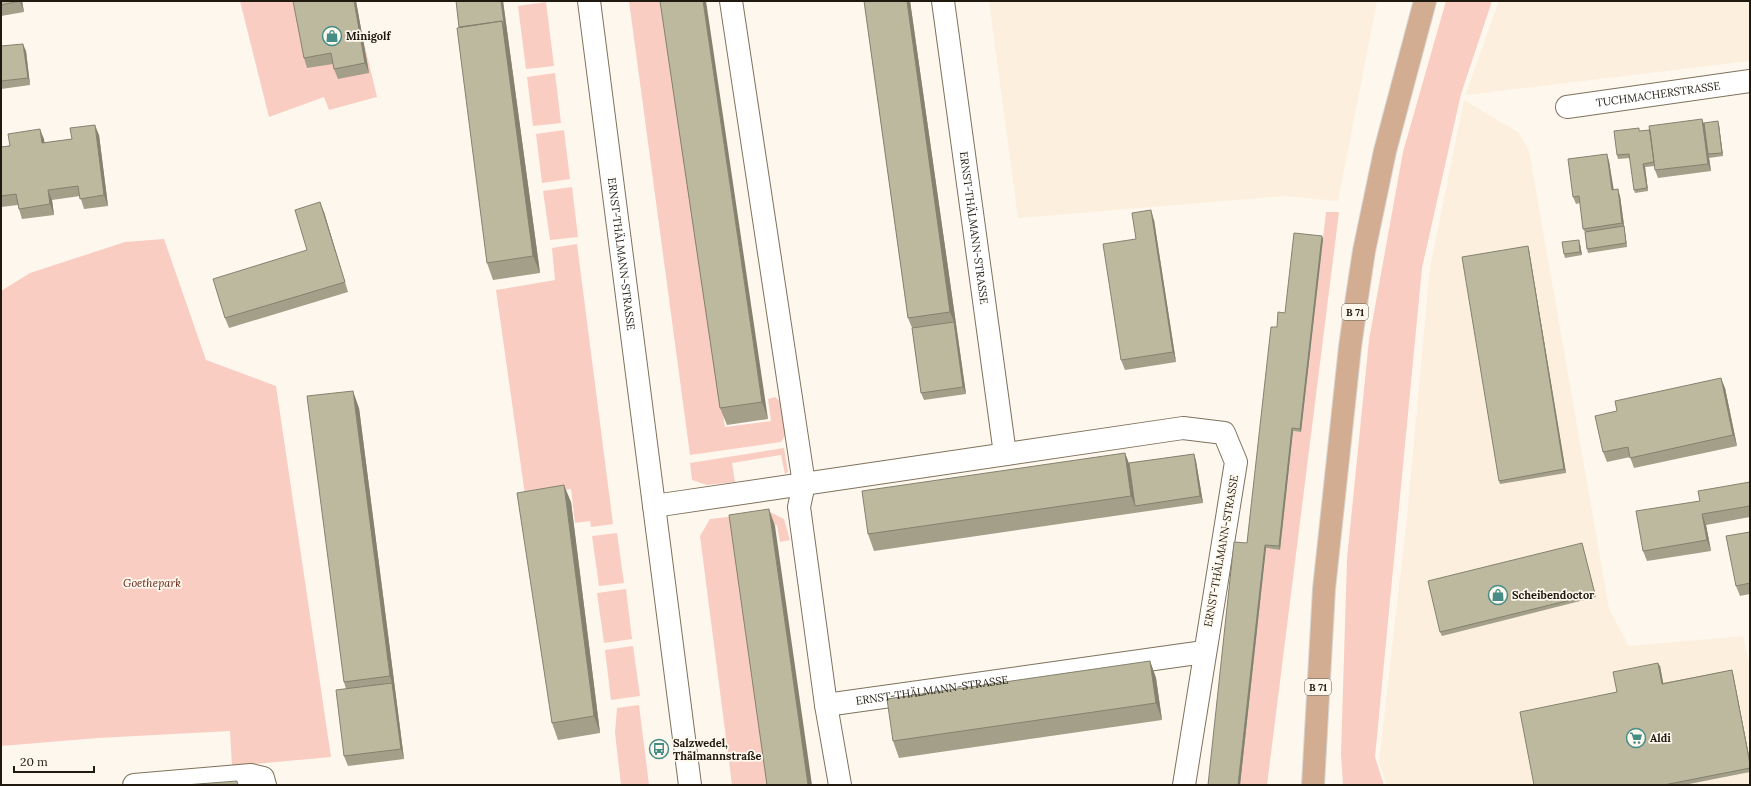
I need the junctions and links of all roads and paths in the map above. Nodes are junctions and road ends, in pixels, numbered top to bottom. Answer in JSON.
{"nodes":[{"id":1,"x":589,"y":1,"type":"edge"},
{"id":2,"x":731,"y":1,"type":"edge"},
{"id":3,"x":943,"y":1,"type":"edge"},
{"id":4,"x":1425,"y":1,"type":"edge"},
{"id":5,"x":1750,"y":81,"type":"edge"},
{"id":6,"x":1567,"y":107,"type":"dead end"},
{"id":7,"x":1005,"y":454,"type":"junction"},
{"id":8,"x":804,"y":484,"type":"junction"},
{"id":9,"x":654,"y":506,"type":"junction"},
{"id":10,"x":1204,"y":652,"type":"junction"},
{"id":11,"x":826,"y":705,"type":"junction"},
{"id":12,"x":134,"y":785,"type":"edge"},
{"id":13,"x":265,"y":785,"type":"edge"},
{"id":14,"x":690,"y":785,"type":"edge"},
{"id":15,"x":840,"y":785,"type":"edge"},
{"id":16,"x":1184,"y":785,"type":"edge"},
{"id":17,"x":1312,"y":785,"type":"edge"}],
"edges":[{"from":1,"to":9,"type":"street","name":"ERNST-THÄLMANN-STRASSE"},
{"from":2,"to":8,"type":"street"},
{"from":3,"to":7,"type":"street","name":"ERNST-THÄLMANN-STRASSE"},
{"from":4,"to":17,"type":"main road","number":"B 71"},
{"from":5,"to":6,"type":"street","name":"TUCHMACHERSTRASSE"},
{"from":7,"to":8,"type":"street","name":"ERNST-THÄLMANN-STRASSE"},
{"from":7,"to":10,"type":"street","name":"ERNST-THÄLMANN-STRASSE"},
{"from":8,"to":9,"type":"street","name":"ERNST-THÄLMANN-STRASSE"},
{"from":8,"to":11,"type":"street"},
{"from":9,"to":14,"type":"street","name":"ERNST-THÄLMANN-STRASSE"},
{"from":10,"to":11,"type":"street","name":"ERNST-THÄLMANN-STRASSE"},
{"from":10,"to":16,"type":"street","name":"ERNST-THÄLMANN-STRASSE"},
{"from":11,"to":15,"type":"street"},
{"from":12,"to":13,"type":"street"}]}
